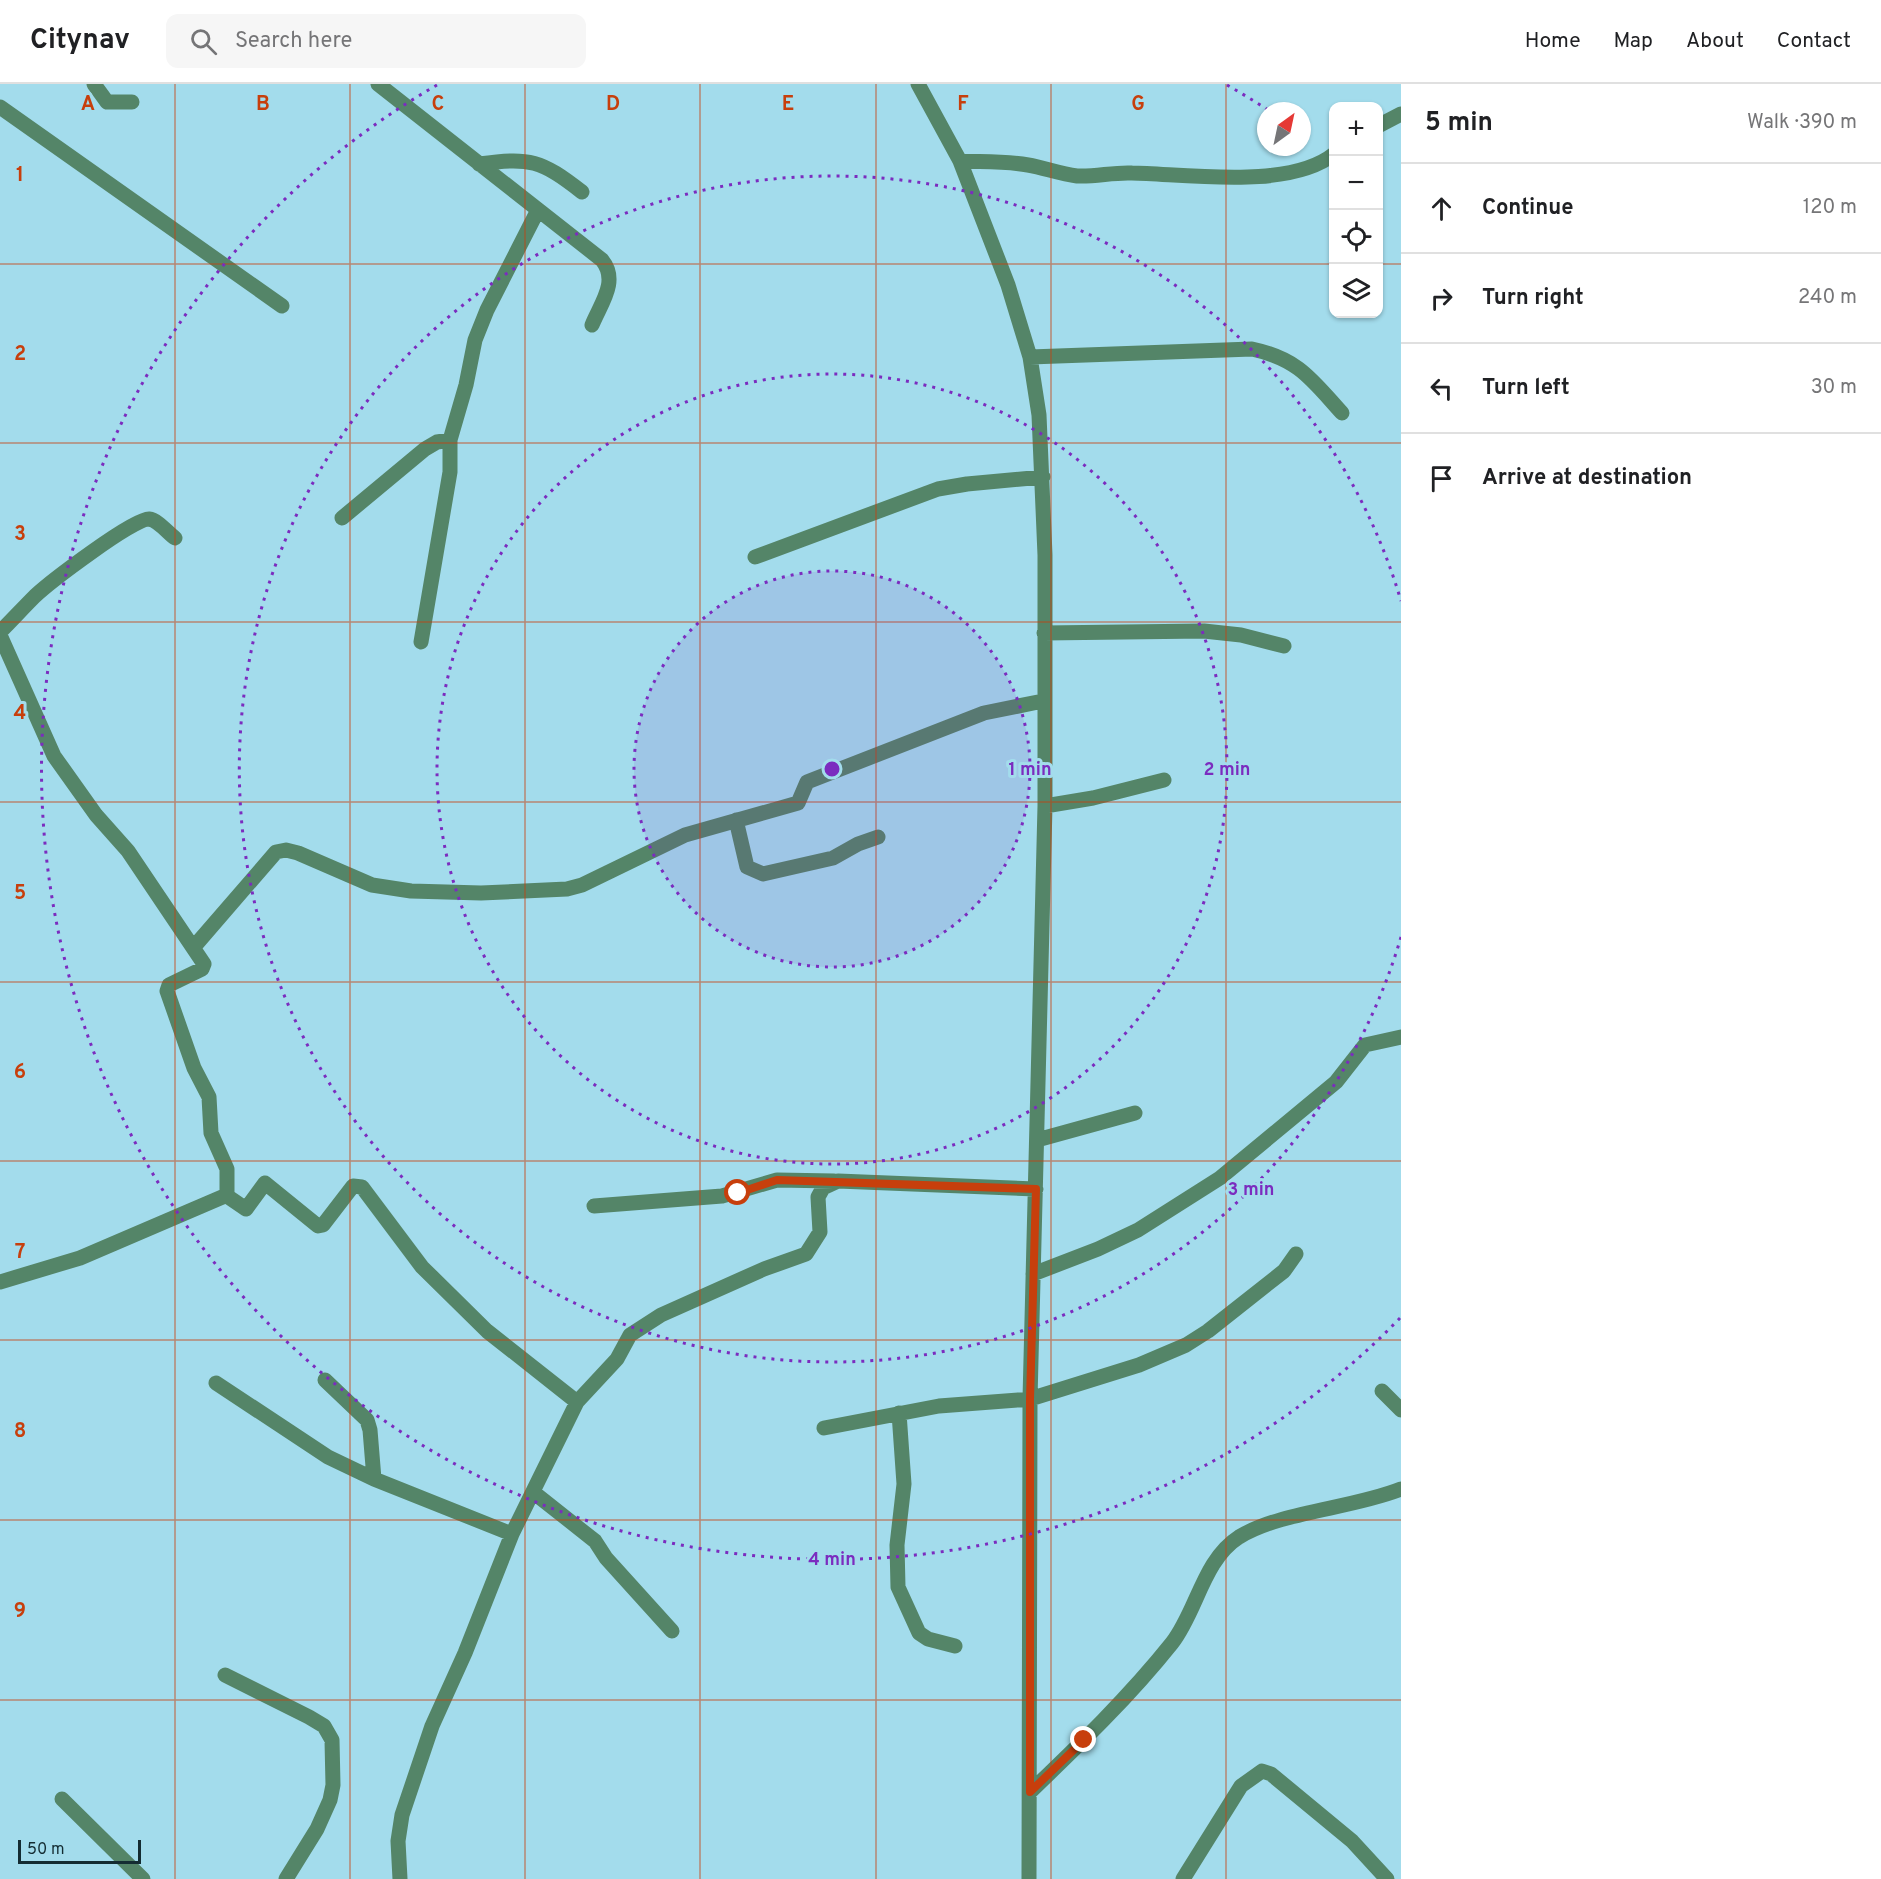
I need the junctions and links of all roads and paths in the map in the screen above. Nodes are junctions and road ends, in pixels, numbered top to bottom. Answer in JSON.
{"nodes":[{"id":1,"x":94,"y":84,"type":"edge"},
{"id":2,"x":378,"y":84,"type":"edge"},
{"id":3,"x":918,"y":84,"type":"edge"},
{"id":4,"x":132,"y":102,"type":"dead end"},
{"id":5,"x":0,"y":107,"type":"edge"},
{"id":6,"x":1401,"y":114,"type":"edge"},
{"id":7,"x":1383,"y":123,"type":"edge"},
{"id":8,"x":1330,"y":156,"type":"edge"},
{"id":9,"x":960,"y":160,"type":"junction"},
{"id":10,"x":479,"y":164,"type":"junction"},
{"id":11,"x":582,"y":192,"type":"dead end"},
{"id":12,"x":538,"y":210,"type":"junction"},
{"id":13,"x":282,"y":306,"type":"dead end"},
{"id":14,"x":592,"y":325,"type":"dead end"},
{"id":15,"x":1030,"y":357,"type":"junction"},
{"id":16,"x":1342,"y":413,"type":"dead end"},
{"id":17,"x":450,"y":440,"type":"junction"},
{"id":18,"x":1043,"y":477,"type":"junction"},
{"id":19,"x":342,"y":518,"type":"dead end"},
{"id":20,"x":175,"y":538,"type":"dead end"},
{"id":21,"x":755,"y":557,"type":"dead end"},
{"id":22,"x":1044,"y":633,"type":"junction"},
{"id":23,"x":0,"y":634,"type":"edge"},
{"id":24,"x":421,"y":642,"type":"dead end"},
{"id":25,"x":1284,"y":646,"type":"dead end"},
{"id":26,"x":1043,"y":701,"type":"junction"},
{"id":27,"x":1164,"y":780,"type":"dead end"},
{"id":28,"x":1045,"y":806,"type":"junction"},
{"id":29,"x":736,"y":820,"type":"junction"},
{"id":30,"x":878,"y":837,"type":"dead end"},
{"id":31,"x":193,"y":948,"type":"junction"},
{"id":32,"x":1401,"y":1037,"type":"edge"},
{"id":33,"x":1136,"y":1113,"type":"dead end"},
{"id":34,"x":1037,"y":1140,"type":"junction"},
{"id":35,"x":838,"y":1181,"type":"junction"},
{"id":36,"x":1036,"y":1189,"type":"junction"},
{"id":37,"x":227,"y":1195,"type":"junction"},
{"id":38,"x":594,"y":1206,"type":"dead end"},
{"id":39,"x":1296,"y":1254,"type":"dead end"},
{"id":40,"x":1033,"y":1274,"type":"junction"},
{"id":41,"x":0,"y":1282,"type":"edge"},
{"id":42,"x":325,"y":1380,"type":"dead end"},
{"id":43,"x":216,"y":1383,"type":"dead end"},
{"id":44,"x":1382,"y":1391,"type":"dead end"},
{"id":45,"x":1030,"y":1399,"type":"junction"},
{"id":46,"x":577,"y":1402,"type":"junction"},
{"id":47,"x":1401,"y":1410,"type":"edge"},
{"id":48,"x":899,"y":1413,"type":"junction"},
{"id":49,"x":824,"y":1428,"type":"dead end"},
{"id":50,"x":374,"y":1479,"type":"junction"},
{"id":51,"x":1401,"y":1489,"type":"edge"},
{"id":52,"x":533,"y":1492,"type":"junction"},
{"id":53,"x":512,"y":1534,"type":"junction"},
{"id":54,"x":672,"y":1631,"type":"dead end"},
{"id":55,"x":955,"y":1646,"type":"dead end"},
{"id":56,"x":225,"y":1675,"type":"dead end"},
{"id":57,"x":1030,"y":1792,"type":"junction"},
{"id":58,"x":62,"y":1799,"type":"dead end"},
{"id":59,"x":143,"y":1879,"type":"edge"},
{"id":60,"x":286,"y":1879,"type":"edge"},
{"id":61,"x":400,"y":1879,"type":"edge"},
{"id":62,"x":1029,"y":1879,"type":"edge"},
{"id":63,"x":1183,"y":1879,"type":"edge"},
{"id":64,"x":1387,"y":1879,"type":"edge"}],
"edges":[{"from":1,"to":4,"type":"street"},
{"from":2,"to":10,"type":"street"},
{"from":3,"to":9,"type":"street"},
{"from":5,"to":13,"type":"street"},
{"from":6,"to":7,"type":"street"},
{"from":8,"to":9,"type":"street"},
{"from":9,"to":15,"type":"street"},
{"from":10,"to":11,"type":"street"},
{"from":10,"to":12,"type":"street"},
{"from":12,"to":14,"type":"street"},
{"from":12,"to":17,"type":"street"},
{"from":15,"to":16,"type":"street"},
{"from":15,"to":18,"type":"street"},
{"from":17,"to":19,"type":"street"},
{"from":17,"to":24,"type":"street"},
{"from":18,"to":21,"type":"street"},
{"from":18,"to":22,"type":"street"},
{"from":20,"to":23,"type":"street"},
{"from":22,"to":25,"type":"street"},
{"from":22,"to":26,"type":"street"},
{"from":23,"to":31,"type":"street"},
{"from":26,"to":28,"type":"street"},
{"from":26,"to":29,"type":"street"},
{"from":27,"to":28,"type":"street"},
{"from":28,"to":34,"type":"street"},
{"from":29,"to":30,"type":"street"},
{"from":29,"to":31,"type":"street"},
{"from":31,"to":37,"type":"street"},
{"from":32,"to":40,"type":"street"},
{"from":33,"to":34,"type":"street"},
{"from":34,"to":36,"type":"street"},
{"from":35,"to":36,"type":"street"},
{"from":35,"to":38,"type":"street"},
{"from":35,"to":46,"type":"street"},
{"from":36,"to":40,"type":"street"},
{"from":37,"to":41,"type":"street"},
{"from":37,"to":46,"type":"street"},
{"from":39,"to":45,"type":"street"},
{"from":40,"to":45,"type":"street"},
{"from":42,"to":50,"type":"street"},
{"from":43,"to":50,"type":"street"},
{"from":44,"to":47,"type":"street"},
{"from":45,"to":48,"type":"street"},
{"from":45,"to":57,"type":"street"},
{"from":46,"to":52,"type":"street"},
{"from":48,"to":49,"type":"street"},
{"from":48,"to":55,"type":"street"},
{"from":50,"to":53,"type":"street"},
{"from":51,"to":57,"type":"street"},
{"from":52,"to":53,"type":"street"},
{"from":52,"to":54,"type":"street"},
{"from":53,"to":61,"type":"street"},
{"from":56,"to":60,"type":"street"},
{"from":57,"to":62,"type":"street"},
{"from":58,"to":59,"type":"street"},
{"from":63,"to":64,"type":"street"}]}
